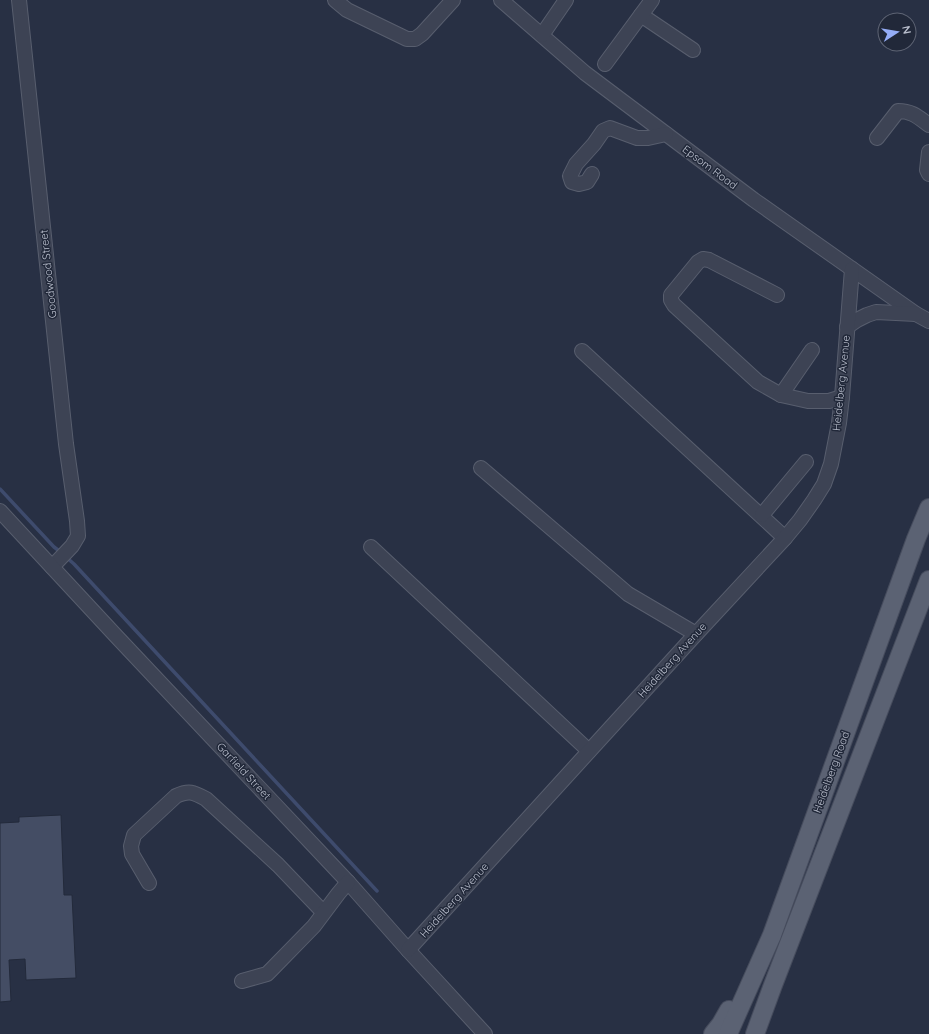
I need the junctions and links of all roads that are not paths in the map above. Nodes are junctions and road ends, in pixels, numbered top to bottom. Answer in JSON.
{"nodes":[{"id":1,"x":19,"y":0,"type":"edge"},
{"id":2,"x":335,"y":0,"type":"edge"},
{"id":3,"x":452,"y":0,"type":"edge"},
{"id":4,"x":501,"y":0,"type":"edge"},
{"id":5,"x":566,"y":0,"type":"edge"},
{"id":6,"x":652,"y":0,"type":"edge"},
{"id":7,"x":641,"y":15,"type":"junction"},
{"id":8,"x":542,"y":35,"type":"junction"},
{"id":9,"x":693,"y":50,"type":"dead end"},
{"id":10,"x":605,"y":64,"type":"dead end"},
{"id":11,"x":929,"y":125,"type":"edge"},
{"id":12,"x":666,"y":134,"type":"junction"},
{"id":13,"x":877,"y":138,"type":"dead end"},
{"id":14,"x":929,"y":152,"type":"edge"},
{"id":15,"x":592,"y":174,"type":"dead end"},
{"id":16,"x":929,"y":174,"type":"edge"},
{"id":17,"x":852,"y":269,"type":"junction"},
{"id":18,"x":777,"y":295,"type":"dead end"},
{"id":19,"x":916,"y":314,"type":"junction"},
{"id":20,"x":929,"y":321,"type":"edge"},
{"id":21,"x":847,"y":328,"type":"junction"},
{"id":22,"x":812,"y":350,"type":"dead end"},
{"id":23,"x":582,"y":351,"type":"dead end"},
{"id":24,"x":781,"y":395,"type":"junction"},
{"id":25,"x":842,"y":397,"type":"junction"},
{"id":26,"x":806,"y":462,"type":"dead end"},
{"id":27,"x":481,"y":468,"type":"dead end"},
{"id":28,"x":929,"y":508,"type":"edge"},
{"id":29,"x":0,"y":511,"type":"edge"},
{"id":30,"x":762,"y":515,"type":"junction"},
{"id":31,"x":785,"y":538,"type":"junction"},
{"id":32,"x":371,"y":547,"type":"dead end"},
{"id":33,"x":52,"y":566,"type":"junction"},
{"id":34,"x":929,"y":580,"type":"edge"},
{"id":35,"x":696,"y":634,"type":"junction"},
{"id":36,"x":589,"y":751,"type":"junction"},
{"id":37,"x":348,"y":882,"type":"junction"},
{"id":38,"x":149,"y":883,"type":"dead end"},
{"id":39,"x":323,"y":912,"type":"junction"},
{"id":40,"x":772,"y":935,"type":"junction"},
{"id":41,"x":408,"y":950,"type":"junction"},
{"id":42,"x":242,"y":981,"type":"dead end"},
{"id":43,"x":485,"y":1034,"type":"edge"},
{"id":44,"x":713,"y":1034,"type":"edge"},
{"id":45,"x":728,"y":1034,"type":"edge"},
{"id":46,"x":755,"y":1034,"type":"edge"}],
"edges":[{"from":1,"to":33,"type":"street","name":"Goodwood Street"},
{"from":2,"to":3,"type":"street"},
{"from":4,"to":8,"type":"street","name":"Epsom Road"},
{"from":5,"to":8,"type":"street"},
{"from":6,"to":7,"type":"street"},
{"from":7,"to":9,"type":"street"},
{"from":7,"to":10,"type":"street"},
{"from":8,"to":12,"type":"street","name":"Epsom Road"},
{"from":11,"to":13,"type":"street"},
{"from":12,"to":15,"type":"street"},
{"from":12,"to":17,"type":"street","name":"Epsom Road"},
{"from":14,"to":16,"type":"street"},
{"from":17,"to":19,"type":"street","name":"Epsom Road"},
{"from":17,"to":21,"type":"street","name":"Heidelberg Avenue"},
{"from":18,"to":24,"type":"street"},
{"from":19,"to":20,"type":"street","name":"Epsom Road"},
{"from":19,"to":21,"type":"street","name":"Heidelberg Avenue"},
{"from":21,"to":25,"type":"street","name":"Heidelberg Avenue"},
{"from":22,"to":24,"type":"street"},
{"from":23,"to":30,"type":"street"},
{"from":24,"to":25,"type":"street"},
{"from":25,"to":31,"type":"street","name":"Heidelberg Avenue"},
{"from":26,"to":30,"type":"street"},
{"from":27,"to":35,"type":"street"},
{"from":28,"to":40,"type":"main road","name":"Heidelberg Road"},
{"from":29,"to":33,"type":"street","name":"Garfield Street"},
{"from":30,"to":31,"type":"street"},
{"from":31,"to":35,"type":"street","name":"Heidelberg Avenue"},
{"from":32,"to":36,"type":"street"},
{"from":33,"to":37,"type":"street","name":"Garfield Street"},
{"from":34,"to":46,"type":"main road","name":"Heidelberg Road"},
{"from":35,"to":36,"type":"street","name":"Heidelberg Avenue"},
{"from":36,"to":41,"type":"street","name":"Heidelberg Avenue"},
{"from":37,"to":39,"type":"street"},
{"from":37,"to":41,"type":"street","name":"Garfield Street"},
{"from":38,"to":39,"type":"street"},
{"from":39,"to":42,"type":"street"},
{"from":40,"to":44,"type":"main road"},
{"from":40,"to":45,"type":"main road","name":"Heidelberg Road"},
{"from":41,"to":43,"type":"street","name":"Garfield Street"}]}
